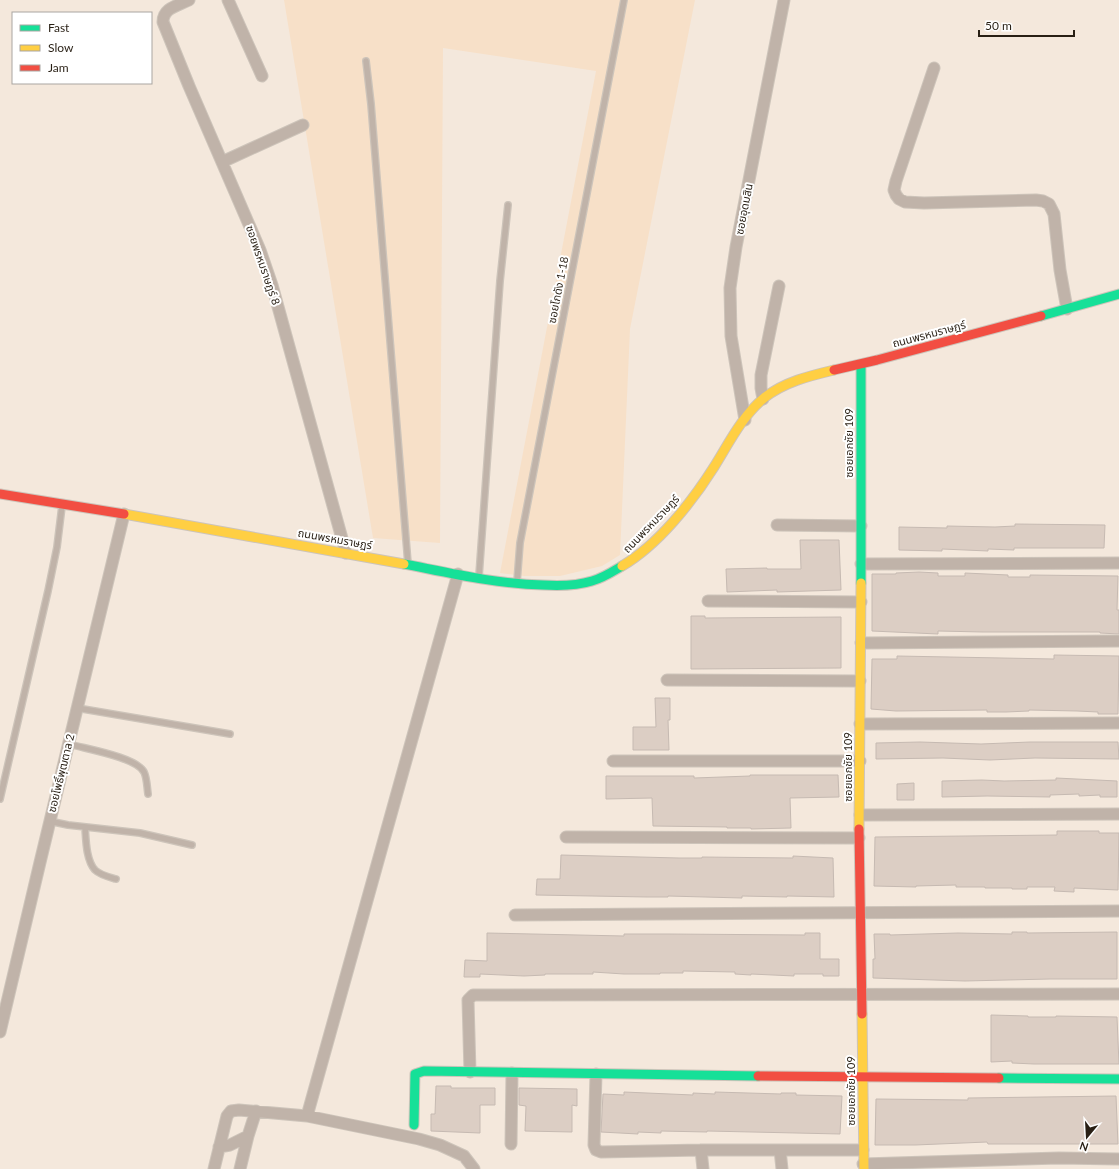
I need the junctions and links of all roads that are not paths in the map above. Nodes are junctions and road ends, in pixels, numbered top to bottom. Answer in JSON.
{"nodes":[{"id":1,"x":189,"y":0,"type":"edge"},
{"id":2,"x":228,"y":0,"type":"edge"},
{"id":3,"x":624,"y":0,"type":"edge"},
{"id":4,"x":784,"y":0,"type":"edge"},
{"id":5,"x":366,"y":61,"type":"dead end"},
{"id":6,"x":934,"y":68,"type":"dead end"},
{"id":7,"x":262,"y":76,"type":"dead end"},
{"id":8,"x":303,"y":125,"type":"dead end"},
{"id":9,"x":222,"y":162,"type":"junction"},
{"id":10,"x":508,"y":204,"type":"dead end"},
{"id":11,"x":779,"y":286,"type":"dead end"},
{"id":12,"x":1119,"y":294,"type":"edge"},
{"id":13,"x":1067,"y":309,"type":"junction"},
{"id":14,"x":861,"y":364,"type":"junction"},
{"id":15,"x":764,"y":399,"type":"junction"},
{"id":16,"x":745,"y":420,"type":"junction"},
{"id":17,"x":0,"y":494,"type":"edge"},
{"id":18,"x":62,"y":504,"type":"junction"},
{"id":19,"x":124,"y":514,"type":"junction"},
{"id":20,"x":777,"y":525,"type":"dead end"},
{"id":21,"x":861,"y":526,"type":"junction"},
{"id":22,"x":346,"y":553,"type":"junction"},
{"id":23,"x":1119,"y":563,"type":"edge"},
{"id":24,"x":408,"y":564,"type":"junction"},
{"id":25,"x":861,"y":564,"type":"junction"},
{"id":26,"x":458,"y":574,"type":"junction"},
{"id":27,"x":479,"y":578,"type":"junction"},
{"id":28,"x":517,"y":584,"type":"junction"},
{"id":29,"x":708,"y":601,"type":"dead end"},
{"id":30,"x":861,"y":602,"type":"junction"},
{"id":31,"x":1119,"y":641,"type":"edge"},
{"id":32,"x":861,"y":643,"type":"junction"},
{"id":33,"x":667,"y":680,"type":"dead end"},
{"id":34,"x":860,"y":680,"type":"junction"},
{"id":35,"x":78,"y":708,"type":"junction"},
{"id":36,"x":1119,"y":722,"type":"edge"},
{"id":37,"x":860,"y":724,"type":"junction"},
{"id":38,"x":230,"y":734,"type":"dead end"},
{"id":39,"x":69,"y":744,"type":"junction"},
{"id":40,"x":860,"y":761,"type":"junction"},
{"id":41,"x":613,"y":762,"type":"dead end"},
{"id":42,"x":148,"y":794,"type":"dead end"},
{"id":43,"x":0,"y":799,"type":"edge"},
{"id":44,"x":1119,"y":814,"type":"edge"},
{"id":45,"x":860,"y":816,"type":"junction"},
{"id":46,"x":49,"y":821,"type":"junction"},
{"id":47,"x":85,"y":827,"type":"junction"},
{"id":48,"x":566,"y":837,"type":"dead end"},
{"id":49,"x":859,"y":838,"type":"junction"},
{"id":50,"x":192,"y":845,"type":"dead end"},
{"id":51,"x":116,"y":879,"type":"dead end"},
{"id":52,"x":1119,"y":911,"type":"edge"},
{"id":53,"x":861,"y":912,"type":"junction"},
{"id":54,"x":515,"y":915,"type":"dead end"},
{"id":55,"x":1119,"y":994,"type":"edge"},
{"id":56,"x":862,"y":995,"type":"junction"},
{"id":57,"x":0,"y":1032,"type":"edge"},
{"id":58,"x":470,"y":1072,"type":"junction"},
{"id":59,"x":512,"y":1073,"type":"junction"},
{"id":60,"x":596,"y":1074,"type":"junction"},
{"id":61,"x":863,"y":1077,"type":"junction"},
{"id":62,"x":1119,"y":1079,"type":"edge"},
{"id":63,"x":256,"y":1111,"type":"junction"},
{"id":64,"x":307,"y":1116,"type":"junction"},
{"id":65,"x":414,"y":1125,"type":"dead end"},
{"id":66,"x":248,"y":1136,"type":"junction"},
{"id":67,"x":511,"y":1144,"type":"dead end"},
{"id":68,"x":219,"y":1147,"type":"junction"},
{"id":69,"x":701,"y":1150,"type":"junction"},
{"id":70,"x":780,"y":1150,"type":"junction"},
{"id":71,"x":862,"y":1150,"type":"junction"},
{"id":72,"x":1119,"y":1159,"type":"edge"},
{"id":73,"x":1099,"y":1164,"type":"edge"},
{"id":74,"x":958,"y":1165,"type":"edge"},
{"id":75,"x":863,"y":1167,"type":"edge"},
{"id":76,"x":214,"y":1169,"type":"edge"},
{"id":77,"x":240,"y":1169,"type":"edge"},
{"id":78,"x":474,"y":1169,"type":"edge"},
{"id":79,"x":703,"y":1169,"type":"edge"},
{"id":80,"x":782,"y":1169,"type":"edge"}],
"edges":[{"from":1,"to":9,"type":"street","name":"ซอยพรหมราษฎร์ 8"},
{"from":2,"to":7,"type":"street"},
{"from":3,"to":28,"type":"lane","name":"ซอยโกดัง 1-18"},
{"from":4,"to":16,"type":"street","name":"ซอยอุดมสิน"},
{"from":5,"to":24,"type":"lane"},
{"from":6,"to":13,"type":"street"},
{"from":8,"to":9,"type":"street"},
{"from":9,"to":22,"type":"street","name":"ซอยพรหมราษฎร์ 8"},
{"from":10,"to":27,"type":"lane"},
{"from":11,"to":15,"type":"street"},
{"from":12,"to":13,"type":"street","name":"ถนนพรหมราษฎร์"},
{"from":13,"to":14,"type":"street","name":"ถนนพรหมราษฎร์"},
{"from":14,"to":15,"type":"street","name":"ถนนพรหมราษฎร์"},
{"from":14,"to":21,"type":"street","name":"ซอยเอกชัย 109"},
{"from":15,"to":16,"type":"street","name":"ถนนพรหมราษฎร์"},
{"from":16,"to":28,"type":"street","name":"ถนนพรหมราษฎร์"},
{"from":17,"to":18,"type":"street","name":"ถนนพรหมราษฎร์"},
{"from":18,"to":19,"type":"street","name":"ถนนพรหมราษฎร์"},
{"from":18,"to":43,"type":"lane"},
{"from":19,"to":22,"type":"street","name":"ถนนพรหมราษฎร์"},
{"from":19,"to":35,"type":"street","name":"ซอยโพธิ์พุฒตาล 2"},
{"from":20,"to":21,"type":"street"},
{"from":21,"to":25,"type":"street","name":"ซอยเอกชัย 109"},
{"from":22,"to":24,"type":"street","name":"ถนนพรหมราษฎร์"},
{"from":23,"to":25,"type":"street"},
{"from":24,"to":26,"type":"street","name":"ถนนพรหมราษฎร์"},
{"from":25,"to":30,"type":"street","name":"ซอยเอกชัย 109"},
{"from":26,"to":27,"type":"street","name":"ถนนพรหมราษฎร์"},
{"from":26,"to":64,"type":"street"},
{"from":27,"to":28,"type":"street","name":"ถนนพรหมราษฎร์"},
{"from":29,"to":30,"type":"street"},
{"from":30,"to":32,"type":"street","name":"ซอยเอกชัย 109"},
{"from":31,"to":32,"type":"street"},
{"from":32,"to":34,"type":"street","name":"ซอยเอกชัย 109"},
{"from":33,"to":34,"type":"street"},
{"from":34,"to":37,"type":"street","name":"ซอยเอกชัย 109"},
{"from":35,"to":38,"type":"lane"},
{"from":35,"to":39,"type":"street","name":"ซอยโพธิ์พุฒตาล 2"},
{"from":36,"to":37,"type":"street"},
{"from":37,"to":40,"type":"street","name":"ซอยเอกชัย 109"},
{"from":39,"to":42,"type":"lane"},
{"from":39,"to":46,"type":"street","name":"ซอยโพธิ์พุฒตาล 2"},
{"from":40,"to":41,"type":"street"},
{"from":40,"to":45,"type":"street","name":"ซอยเอกชัย 109"},
{"from":44,"to":45,"type":"street"},
{"from":45,"to":49,"type":"street","name":"ซอยเอกชัย 109"},
{"from":46,"to":47,"type":"lane"},
{"from":46,"to":57,"type":"street","name":"ซอยโพธิ์พุฒตาล 2"},
{"from":47,"to":50,"type":"lane"},
{"from":47,"to":51,"type":"lane"},
{"from":48,"to":49,"type":"street"},
{"from":49,"to":53,"type":"street","name":"ซอยเอกชัย 109"},
{"from":52,"to":53,"type":"street"},
{"from":53,"to":54,"type":"street"},
{"from":53,"to":56,"type":"street","name":"ซอยเอกชัย 109"},
{"from":55,"to":56,"type":"street"},
{"from":56,"to":58,"type":"street"},
{"from":56,"to":61,"type":"street","name":"ซอยเอกชัย 109"},
{"from":58,"to":59,"type":"street"},
{"from":58,"to":65,"type":"street"},
{"from":59,"to":60,"type":"street"},
{"from":59,"to":67,"type":"street"},
{"from":60,"to":61,"type":"street"},
{"from":60,"to":69,"type":"street"},
{"from":61,"to":62,"type":"street"},
{"from":61,"to":71,"type":"street","name":"ซอยเอกชัย 109"},
{"from":63,"to":64,"type":"street"},
{"from":63,"to":66,"type":"street"},
{"from":63,"to":68,"type":"street"},
{"from":64,"to":78,"type":"street"},
{"from":66,"to":68,"type":"street"},
{"from":66,"to":77,"type":"street"},
{"from":68,"to":76,"type":"street"},
{"from":69,"to":70,"type":"street"},
{"from":69,"to":79,"type":"street"},
{"from":70,"to":71,"type":"street"},
{"from":70,"to":80,"type":"street"},
{"from":71,"to":75,"type":"street","name":"ซอยเอกชัย 109"},
{"from":72,"to":73,"type":"street"},
{"from":73,"to":74,"type":"street"},
{"from":74,"to":75,"type":"street"}]}
